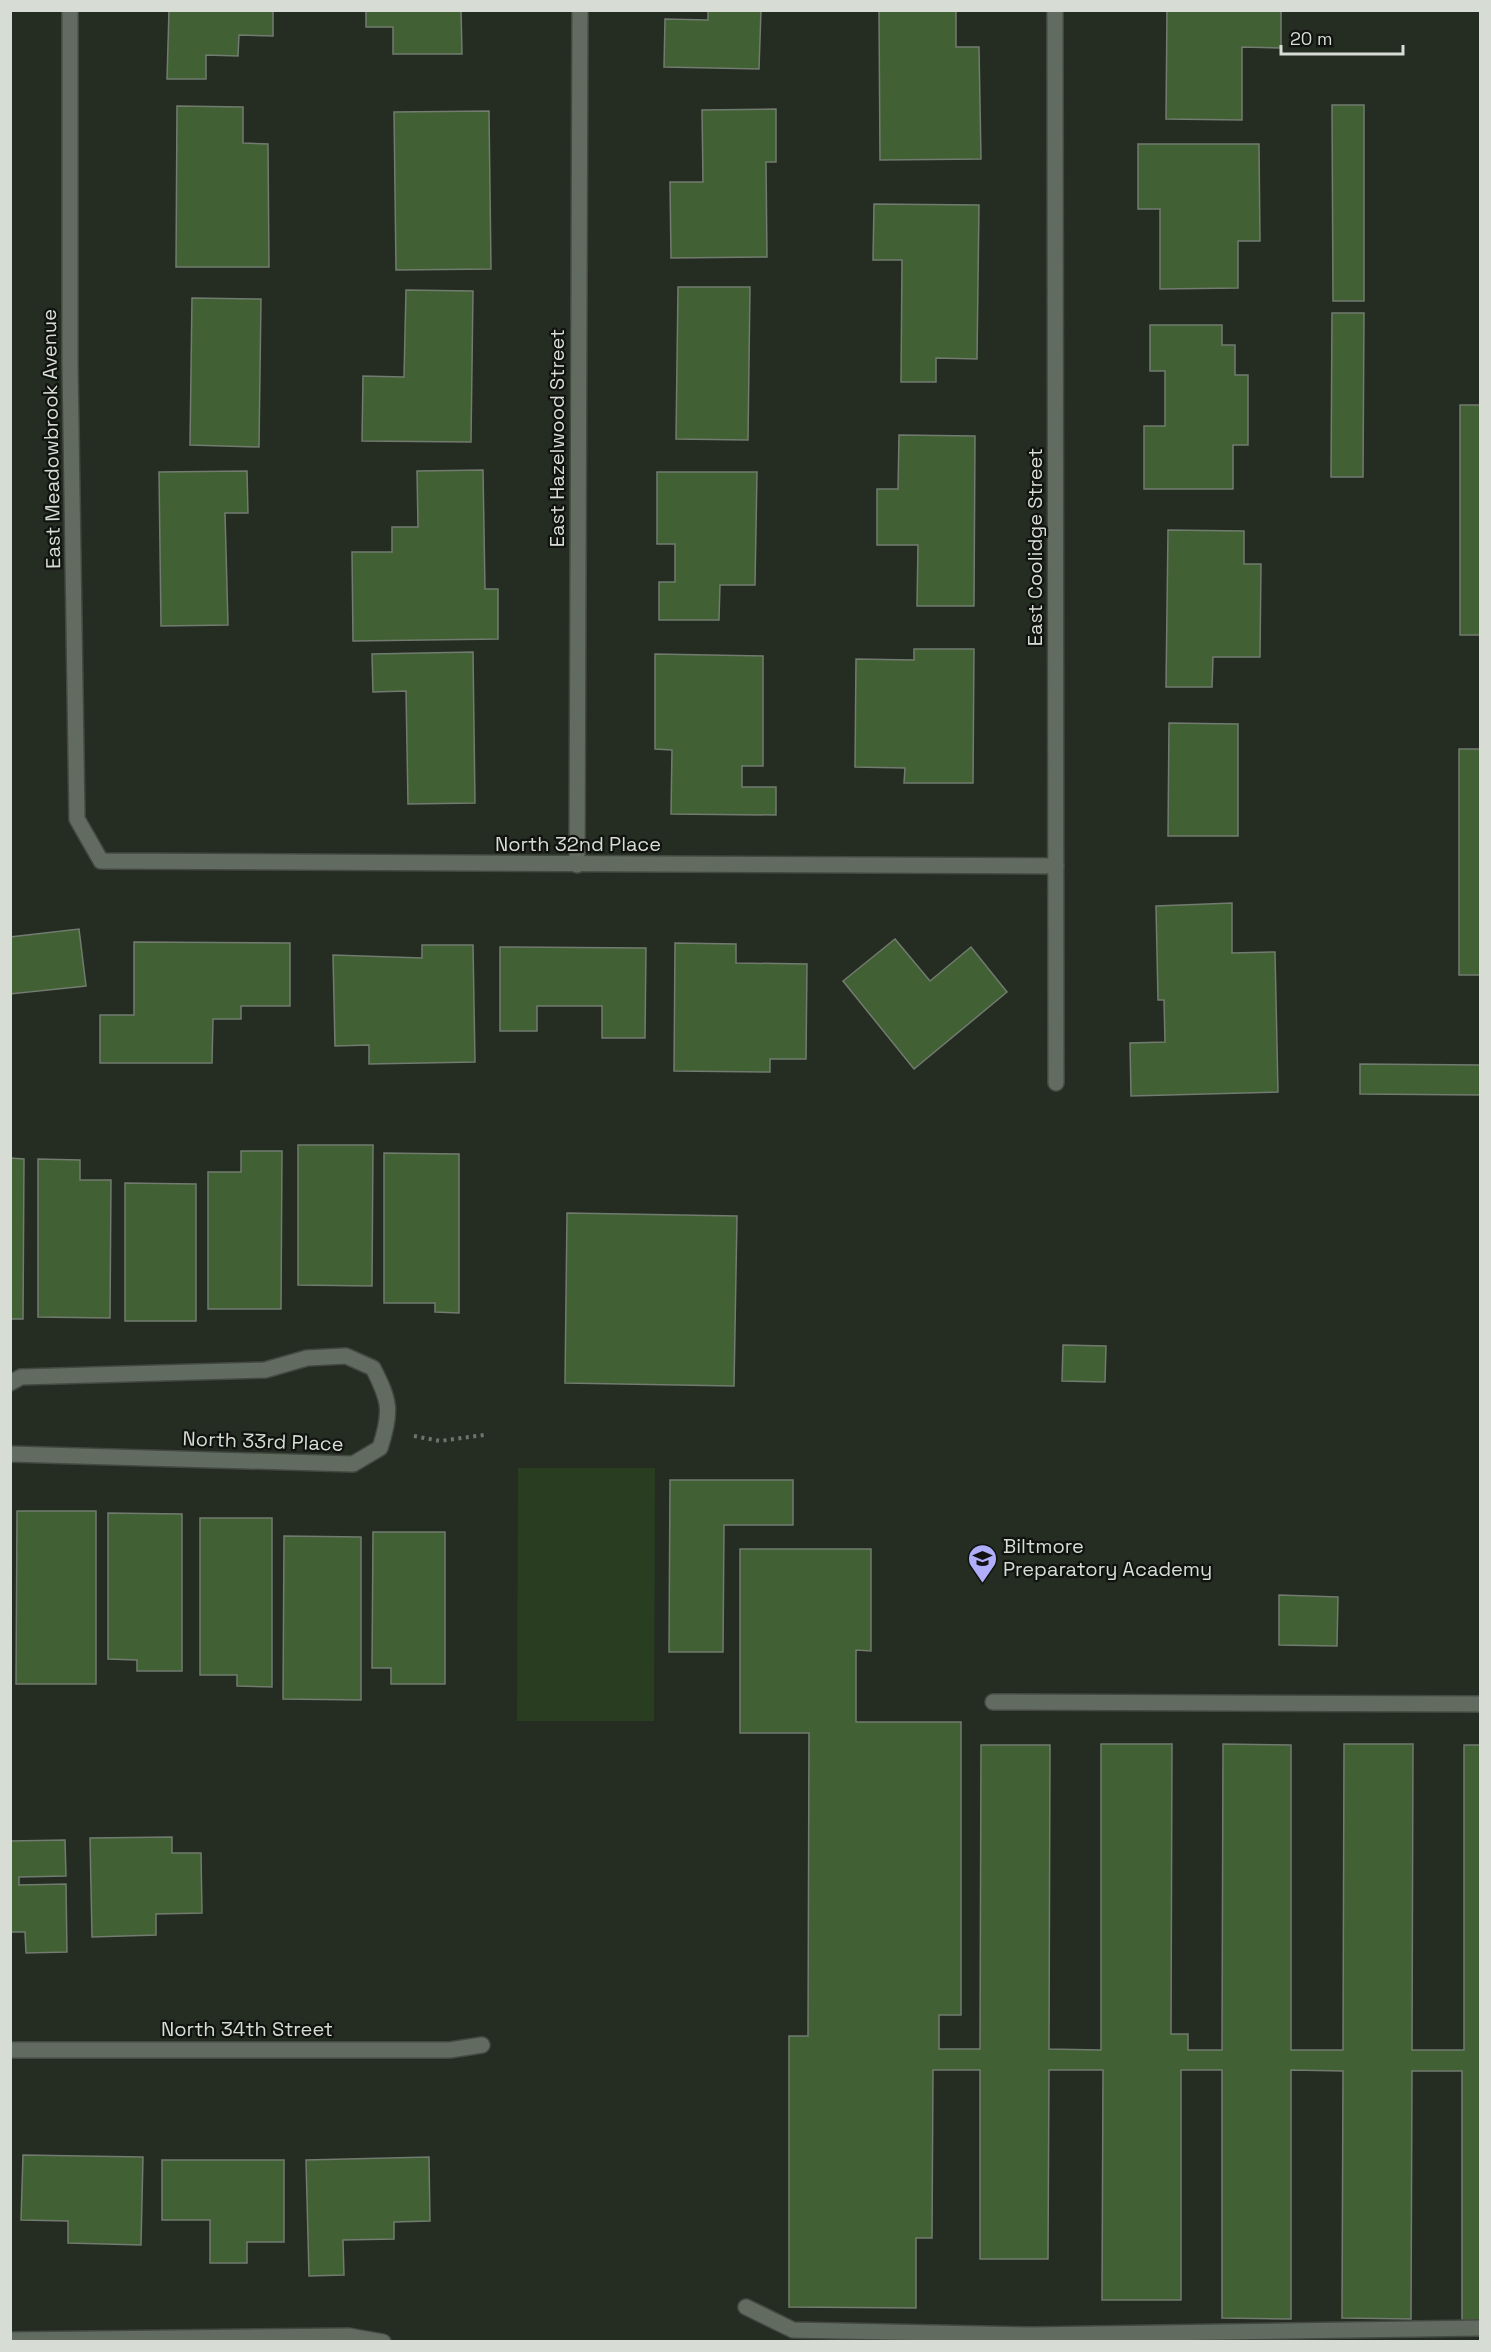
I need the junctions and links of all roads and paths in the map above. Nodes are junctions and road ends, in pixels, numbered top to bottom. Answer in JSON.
{"nodes":[{"id":1,"x":70,"y":10,"type":"edge"},
{"id":2,"x":580,"y":10,"type":"edge"},
{"id":3,"x":1055,"y":10,"type":"edge"},
{"id":4,"x":101,"y":861,"type":"joint"},
{"id":5,"x":577,"y":865,"type":"junction"},
{"id":6,"x":1056,"y":866,"type":"junction"},
{"id":7,"x":1056,"y":1083,"type":"dead end"},
{"id":8,"x":10,"y":1383,"type":"edge"},
{"id":9,"x":386,"y":1431,"type":"junction"},
{"id":10,"x":484,"y":1435,"type":"dead end"},
{"id":11,"x":10,"y":1454,"type":"edge"},
{"id":12,"x":993,"y":1702,"type":"dead end"},
{"id":13,"x":1480,"y":1704,"type":"edge"},
{"id":14,"x":482,"y":2045,"type":"dead end"},
{"id":15,"x":10,"y":2050,"type":"edge"},
{"id":16,"x":747,"y":2307,"type":"dead end"},
{"id":17,"x":1480,"y":2328,"type":"edge"},
{"id":18,"x":10,"y":2340,"type":"edge"},
{"id":19,"x":383,"y":2342,"type":"edge"}],
"edges":[{"from":1,"to":4,"type":"street","name":"East Meadowbrook Avenue"},
{"from":2,"to":5,"type":"street","name":"East Hazelwood Street"},
{"from":3,"to":6,"type":"street","name":"East Coolidge Street"},
{"from":4,"to":5,"type":"street","name":"North 32nd Place"},
{"from":5,"to":6,"type":"street","name":"North 32nd Place"},
{"from":6,"to":7,"type":"street","name":"East Coolidge Street"},
{"from":8,"to":9,"type":"street"},
{"from":9,"to":10,"type":"path"},
{"from":9,"to":11,"type":"street","name":"North 33rd Place"},
{"from":12,"to":13,"type":"street"},
{"from":14,"to":15,"type":"street","name":"North 34th Street"},
{"from":16,"to":17,"type":"street"},
{"from":18,"to":19,"type":"street"}]}
